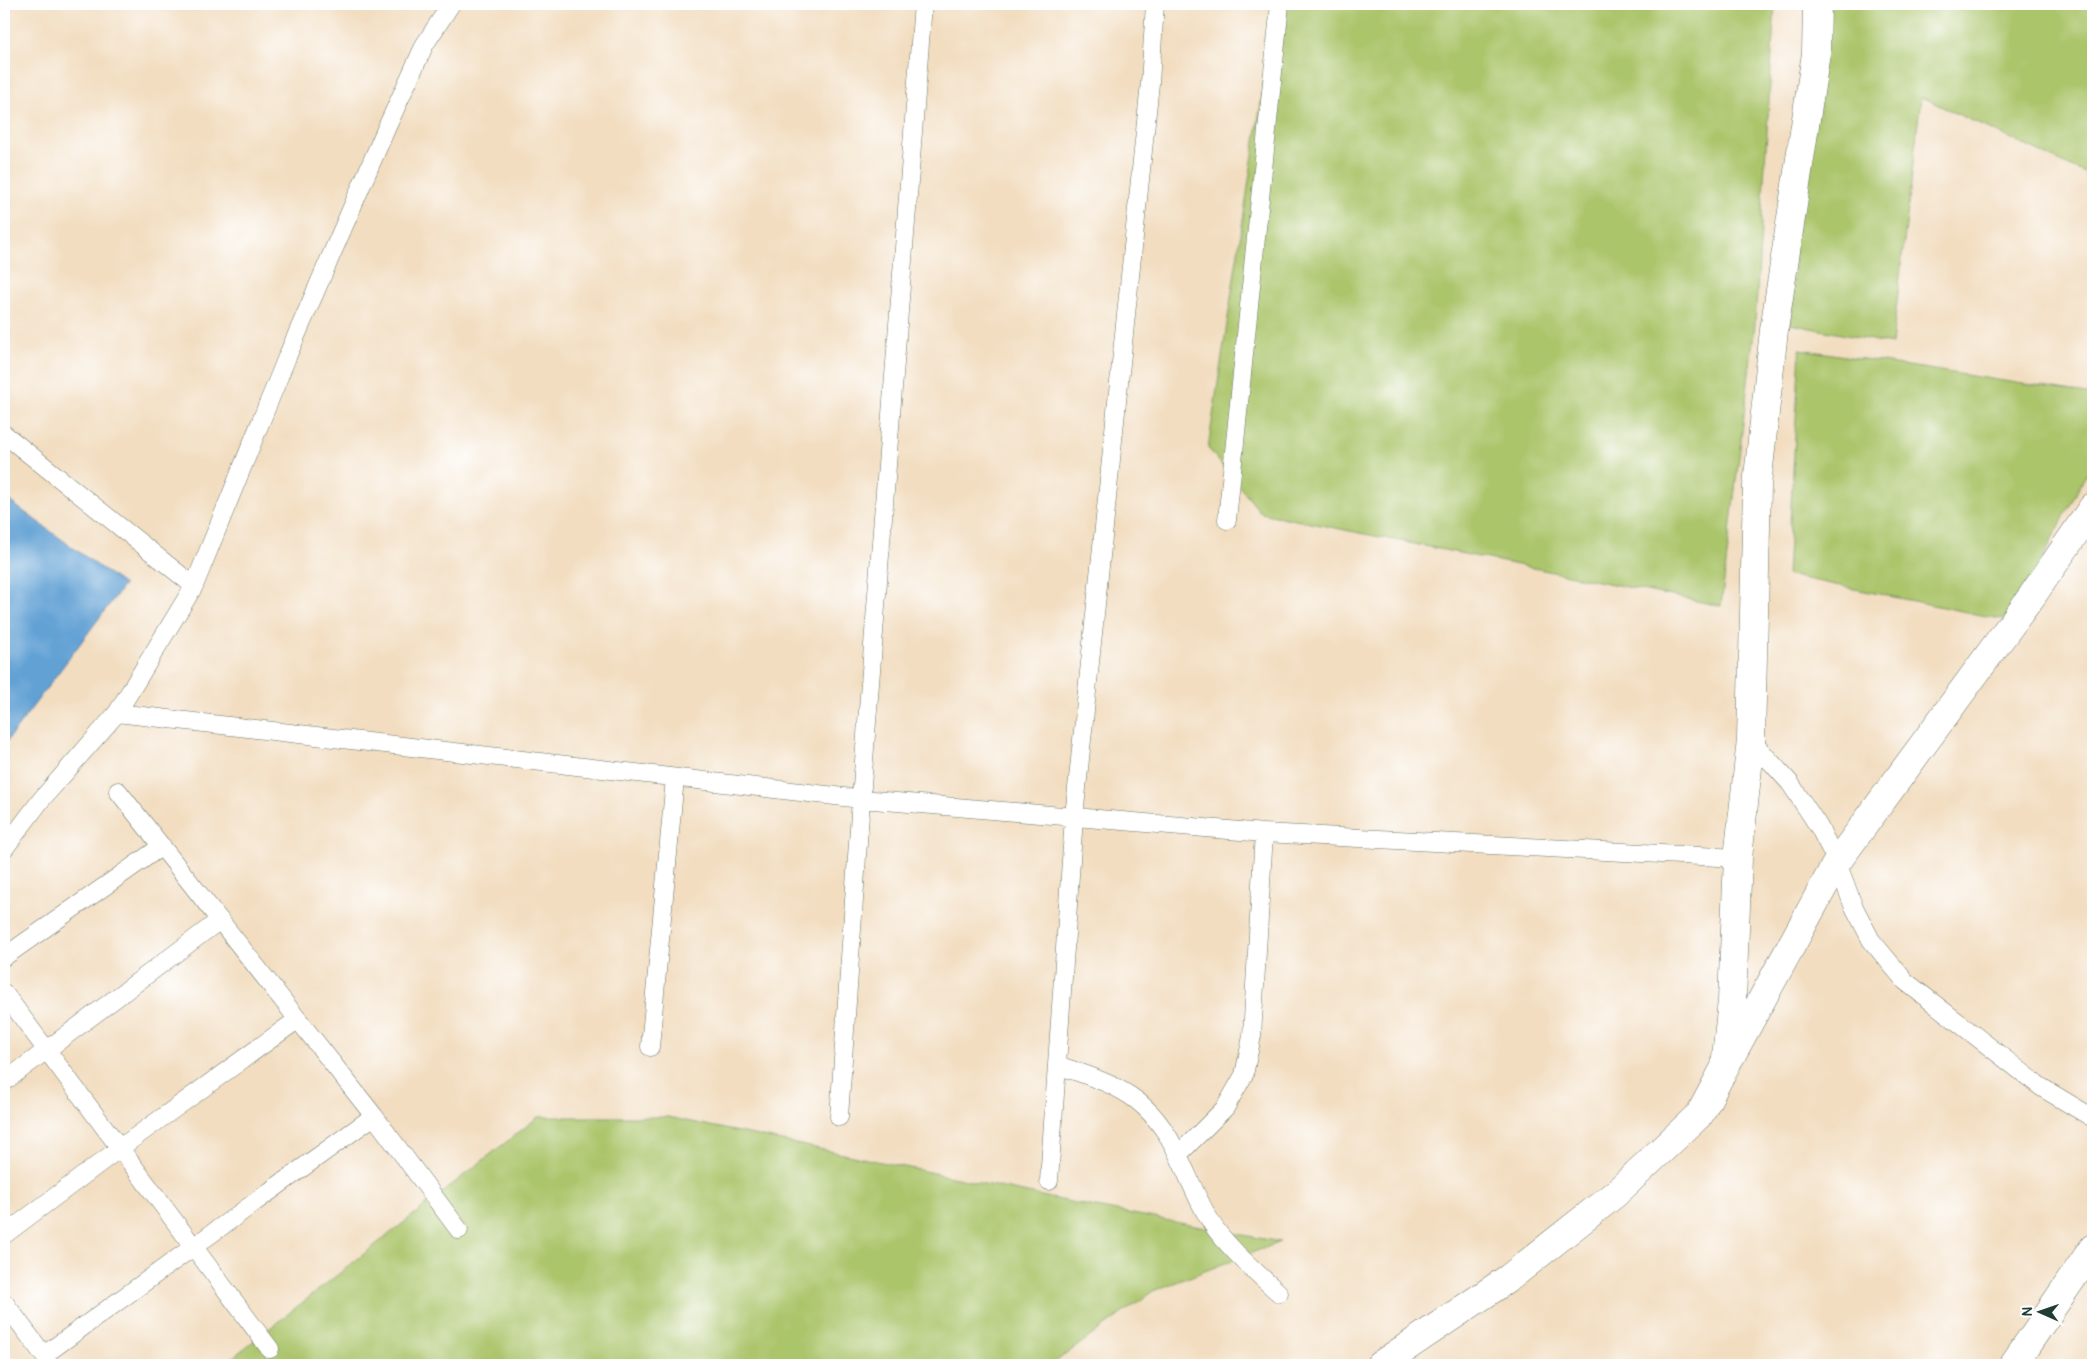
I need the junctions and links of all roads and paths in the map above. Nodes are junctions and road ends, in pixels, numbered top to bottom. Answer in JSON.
{"nodes":[{"id":1,"x":451,"y":4,"type":"edge"},
{"id":2,"x":923,"y":4,"type":"edge"},
{"id":3,"x":1155,"y":4,"type":"edge"},
{"id":4,"x":1280,"y":4,"type":"edge"},
{"id":5,"x":1817,"y":4,"type":"edge"},
{"id":6,"x":4,"y":434,"type":"edge"},
{"id":7,"x":2093,"y":507,"type":"edge"},
{"id":8,"x":1227,"y":520,"type":"dead end"},
{"id":9,"x":194,"y":586,"type":"junction"},
{"id":10,"x":117,"y":713,"type":"junction"},
{"id":11,"x":1751,"y":740,"type":"junction"},
{"id":12,"x":675,"y":778,"type":"junction"},
{"id":13,"x":118,"y":791,"type":"dead end"},
{"id":14,"x":861,"y":799,"type":"junction"},
{"id":15,"x":1074,"y":817,"type":"junction"},
{"id":16,"x":1264,"y":833,"type":"junction"},
{"id":17,"x":162,"y":846,"type":"junction"},
{"id":18,"x":4,"y":849,"type":"edge"},
{"id":19,"x":1738,"y":858,"type":"junction"},
{"id":20,"x":1837,"y":862,"type":"junction"},
{"id":21,"x":220,"y":920,"type":"junction"},
{"id":22,"x":4,"y":957,"type":"edge"},
{"id":23,"x":4,"y":993,"type":"edge"},
{"id":24,"x":297,"y":1020,"type":"junction"},
{"id":25,"x":650,"y":1047,"type":"dead end"},
{"id":26,"x":46,"y":1051,"type":"junction"},
{"id":27,"x":1057,"y":1065,"type":"junction"},
{"id":28,"x":1725,"y":1067,"type":"junction"},
{"id":29,"x":4,"y":1082,"type":"edge"},
{"id":30,"x":374,"y":1116,"type":"junction"},
{"id":31,"x":839,"y":1117,"type":"dead end"},
{"id":32,"x":2093,"y":1118,"type":"edge"},
{"id":33,"x":120,"y":1148,"type":"junction"},
{"id":34,"x":1178,"y":1155,"type":"junction"},
{"id":35,"x":1049,"y":1181,"type":"dead end"},
{"id":36,"x":459,"y":1230,"type":"dead end"},
{"id":37,"x":4,"y":1235,"type":"edge"},
{"id":38,"x":193,"y":1246,"type":"junction"},
{"id":39,"x":2093,"y":1248,"type":"edge"},
{"id":40,"x":1279,"y":1293,"type":"dead end"},
{"id":41,"x":4,"y":1302,"type":"edge"},
{"id":42,"x":270,"y":1349,"type":"dead end"},
{"id":43,"x":48,"y":1360,"type":"edge"},
{"id":44,"x":1380,"y":1365,"type":"edge"},
{"id":45,"x":2013,"y":1365,"type":"edge"}],
"edges":[{"from":1,"to":9,"type":"lane"},
{"from":2,"to":14,"type":"lane"},
{"from":3,"to":15,"type":"lane"},
{"from":4,"to":8,"type":"lane"},
{"from":5,"to":11,"type":"street"},
{"from":6,"to":9,"type":"lane"},
{"from":7,"to":20,"type":"street"},
{"from":9,"to":10,"type":"lane"},
{"from":10,"to":12,"type":"lane"},
{"from":10,"to":18,"type":"lane"},
{"from":11,"to":19,"type":"street"},
{"from":11,"to":20,"type":"lane"},
{"from":12,"to":14,"type":"lane"},
{"from":12,"to":25,"type":"lane"},
{"from":13,"to":17,"type":"lane"},
{"from":14,"to":15,"type":"lane"},
{"from":14,"to":31,"type":"lane"},
{"from":15,"to":16,"type":"lane"},
{"from":15,"to":27,"type":"lane"},
{"from":16,"to":19,"type":"lane"},
{"from":16,"to":34,"type":"lane"},
{"from":17,"to":21,"type":"lane"},
{"from":17,"to":22,"type":"lane"},
{"from":19,"to":28,"type":"street"},
{"from":20,"to":28,"type":"street"},
{"from":20,"to":32,"type":"lane"},
{"from":21,"to":24,"type":"lane"},
{"from":21,"to":26,"type":"lane"},
{"from":23,"to":26,"type":"lane"},
{"from":24,"to":30,"type":"lane"},
{"from":24,"to":33,"type":"lane"},
{"from":26,"to":29,"type":"lane"},
{"from":26,"to":33,"type":"lane"},
{"from":27,"to":34,"type":"lane"},
{"from":27,"to":35,"type":"lane"},
{"from":28,"to":44,"type":"street"},
{"from":30,"to":36,"type":"lane"},
{"from":30,"to":38,"type":"lane"},
{"from":33,"to":37,"type":"lane"},
{"from":33,"to":38,"type":"lane"},
{"from":34,"to":40,"type":"lane"},
{"from":38,"to":42,"type":"lane"},
{"from":38,"to":43,"type":"lane"},
{"from":39,"to":45,"type":"street"},
{"from":41,"to":43,"type":"lane"}]}
